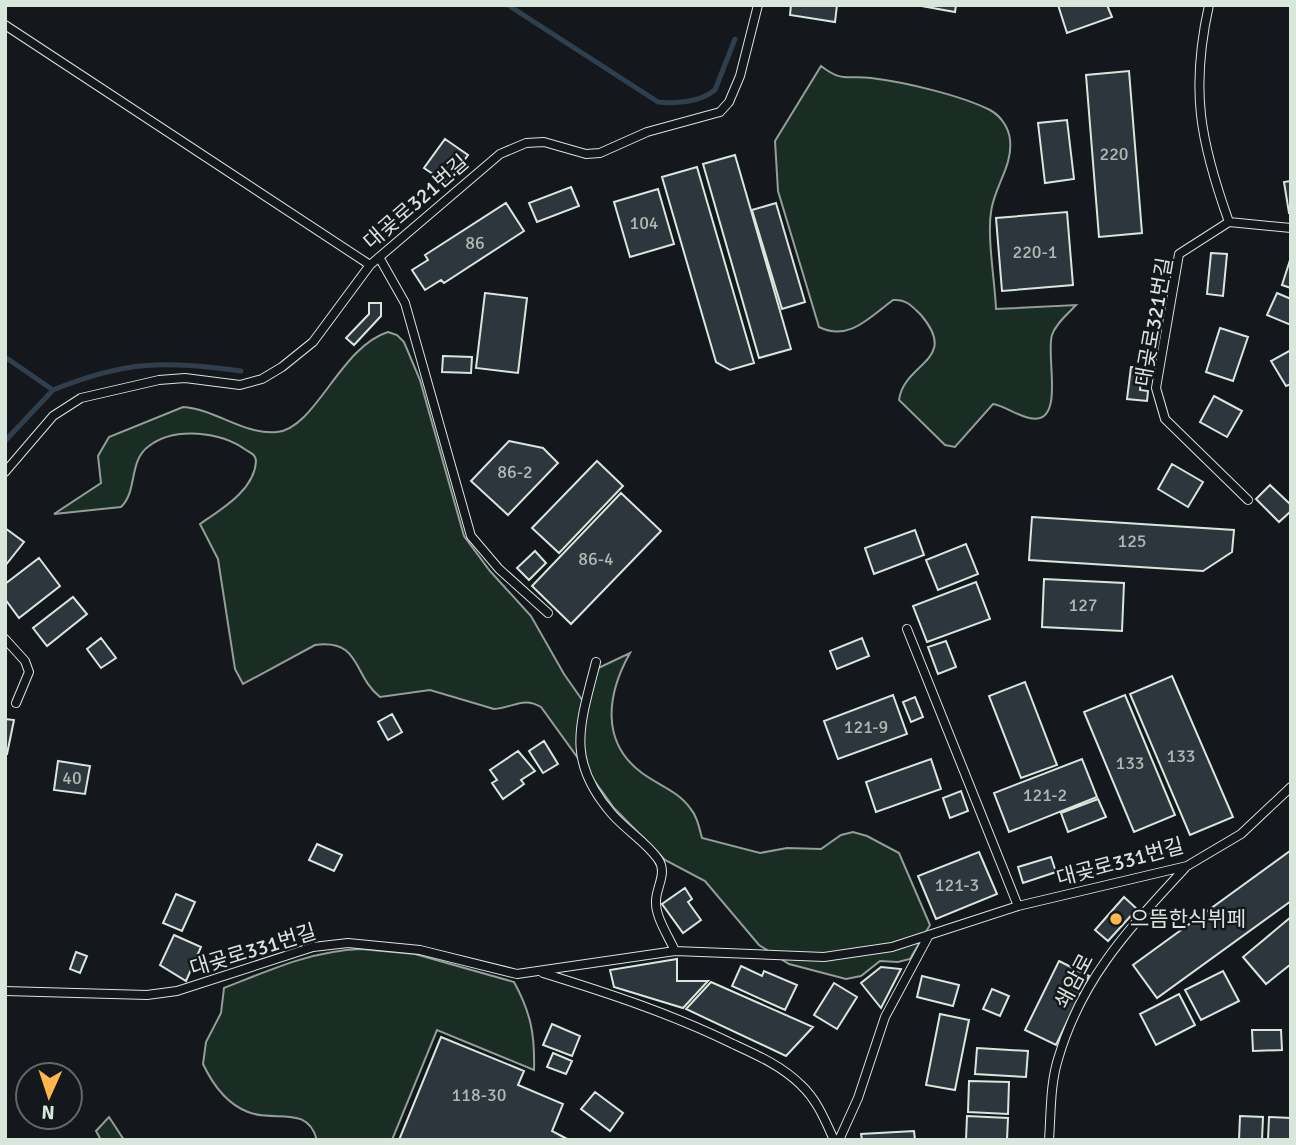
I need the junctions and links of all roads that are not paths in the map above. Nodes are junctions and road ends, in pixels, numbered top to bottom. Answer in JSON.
{"nodes":[{"id":1,"x":758,"y":5,"type":"edge"},
{"id":2,"x":1209,"y":5,"type":"edge"},
{"id":3,"x":5,"y":25,"type":"edge"},
{"id":4,"x":1229,"y":222,"type":"junction"},
{"id":5,"x":1291,"y":228,"type":"edge"},
{"id":6,"x":379,"y":257,"type":"junction"},
{"id":7,"x":370,"y":265,"type":"junction"},
{"id":8,"x":5,"y":472,"type":"edge"},
{"id":9,"x":1248,"y":500,"type":"dead end"},
{"id":10,"x":548,"y":613,"type":"dead end"},
{"id":11,"x":907,"y":629,"type":"dead end"},
{"id":12,"x":5,"y":639,"type":"edge"},
{"id":13,"x":596,"y":662,"type":"dead end"},
{"id":14,"x":16,"y":703,"type":"dead end"},
{"id":15,"x":1291,"y":787,"type":"edge"},
{"id":16,"x":1187,"y":866,"type":"junction"},
{"id":17,"x":1018,"y":906,"type":"junction"},
{"id":18,"x":929,"y":934,"type":"junction"},
{"id":19,"x":675,"y":951,"type":"junction"},
{"id":20,"x":538,"y":972,"type":"junction"},
{"id":21,"x":5,"y":991,"type":"edge"},
{"id":22,"x":834,"y":1140,"type":"edge"},
{"id":23,"x":839,"y":1140,"type":"edge"},
{"id":24,"x":1049,"y":1140,"type":"edge"}],
"edges":[{"from":1,"to":6,"type":"lane","name":"대곶로321번길"},
{"from":2,"to":4,"type":"lane"},
{"from":3,"to":7,"type":"lane"},
{"from":4,"to":5,"type":"lane"},
{"from":4,"to":9,"type":"lane","name":"대곶로321번길"},
{"from":6,"to":7,"type":"lane","name":"대곶로321번길"},
{"from":6,"to":10,"type":"lane"},
{"from":7,"to":8,"type":"lane","name":"대곶로321번길"},
{"from":11,"to":17,"type":"lane"},
{"from":12,"to":14,"type":"lane"},
{"from":13,"to":19,"type":"lane"},
{"from":15,"to":16,"type":"lane","name":"대곶로331번길"},
{"from":16,"to":17,"type":"lane","name":"대곶로331번길"},
{"from":16,"to":24,"type":"lane","name":"쇄암로"},
{"from":17,"to":18,"type":"lane","name":"대곶로331번길"},
{"from":18,"to":19,"type":"lane","name":"대곶로331번길"},
{"from":18,"to":23,"type":"lane"},
{"from":19,"to":20,"type":"lane","name":"대곶로331번길"},
{"from":20,"to":21,"type":"lane","name":"대곶로331번길"},
{"from":20,"to":22,"type":"lane"}]}
